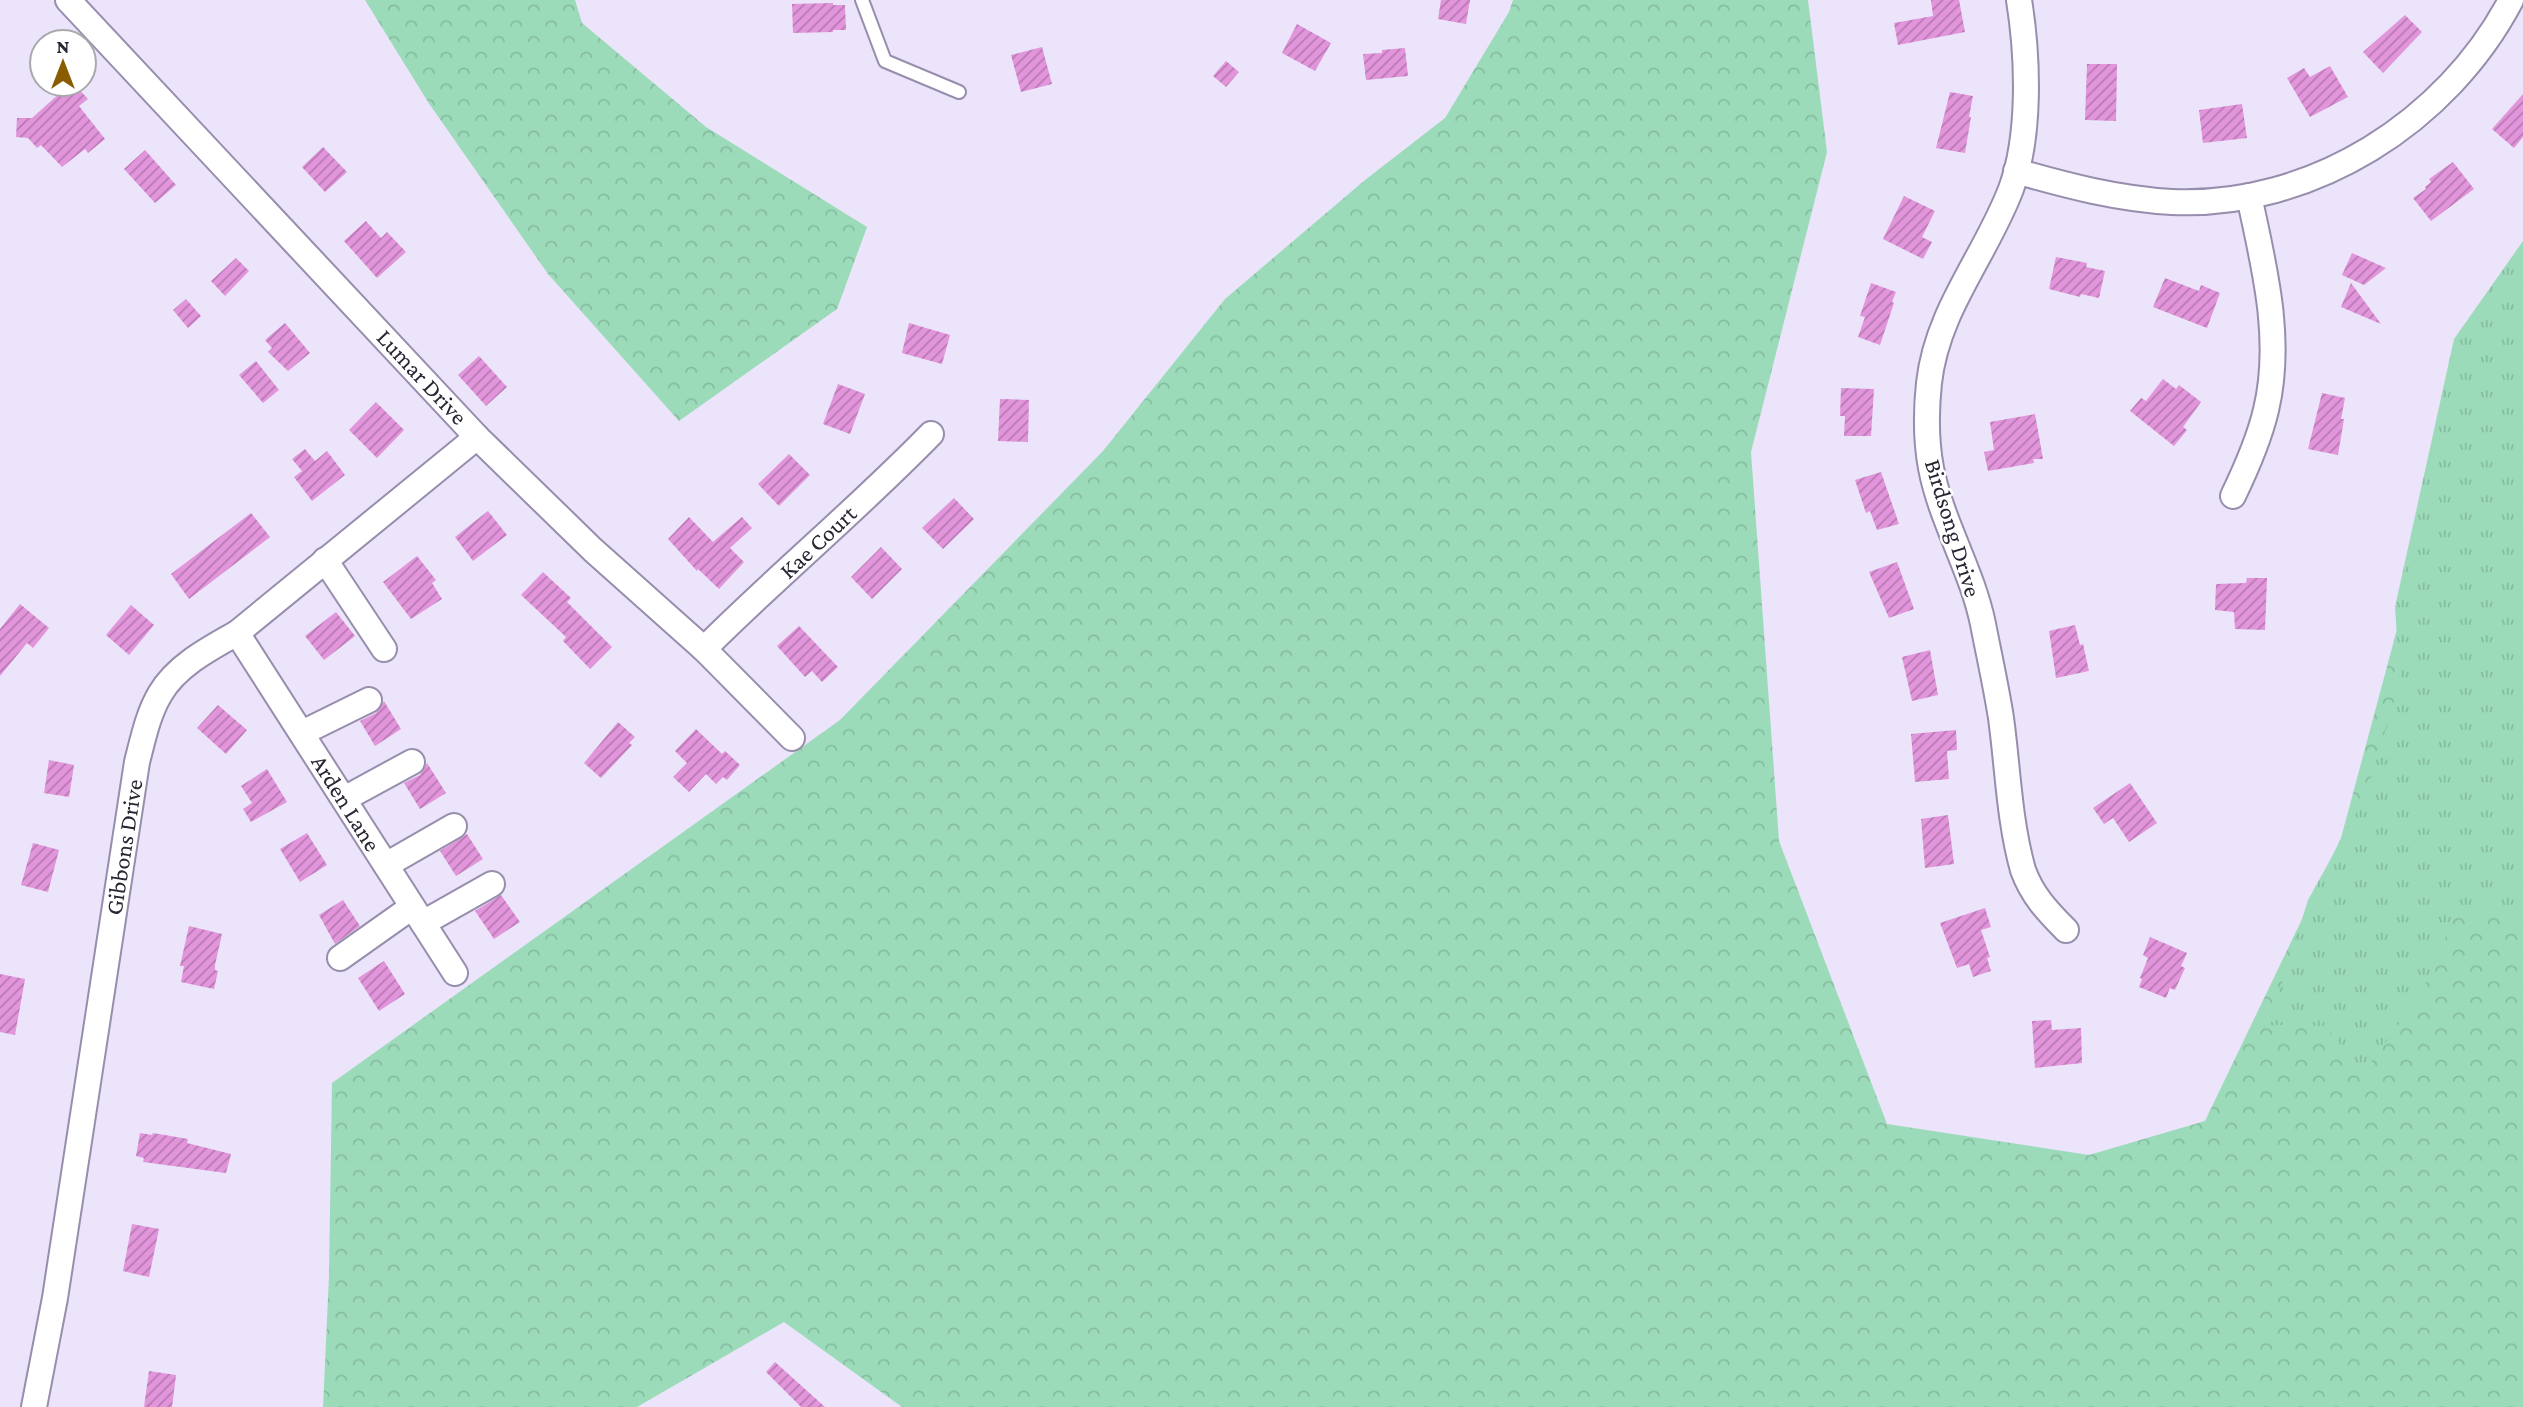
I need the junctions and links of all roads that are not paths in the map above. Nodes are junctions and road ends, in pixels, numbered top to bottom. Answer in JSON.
{"nodes":[{"id":1,"x":68,"y":0,"type":"edge"},
{"id":2,"x":862,"y":0,"type":"edge"},
{"id":3,"x":2019,"y":0,"type":"edge"},
{"id":4,"x":2511,"y":0,"type":"edge"},
{"id":5,"x":959,"y":92,"type":"dead end"},
{"id":6,"x":2016,"y":171,"type":"junction"},
{"id":7,"x":2249,"y":196,"type":"junction"},
{"id":8,"x":931,"y":434,"type":"dead end"},
{"id":9,"x":477,"y":437,"type":"junction"},
{"id":10,"x":2232,"y":496,"type":"dead end"},
{"id":11,"x":326,"y":560,"type":"junction"},
{"id":12,"x":237,"y":633,"type":"junction"},
{"id":13,"x":384,"y":649,"type":"dead end"},
{"id":14,"x":704,"y":649,"type":"junction"},
{"id":15,"x":369,"y":700,"type":"dead end"},
{"id":16,"x":302,"y":733,"type":"junction"},
{"id":17,"x":792,"y":738,"type":"dead end"},
{"id":18,"x":412,"y":762,"type":"dead end"},
{"id":19,"x":344,"y":799,"type":"junction"},
{"id":20,"x":454,"y":826,"type":"dead end"},
{"id":21,"x":386,"y":865,"type":"junction"},
{"id":22,"x":492,"y":884,"type":"dead end"},
{"id":23,"x":418,"y":915,"type":"junction"},
{"id":24,"x":2066,"y":930,"type":"dead end"},
{"id":25,"x":340,"y":958,"type":"dead end"},
{"id":26,"x":455,"y":973,"type":"dead end"},
{"id":27,"x":34,"y":1407,"type":"edge"}],
"edges":[{"from":1,"to":9,"type":"street","name":"Lumar Drive"},
{"from":2,"to":5,"type":"lane"},
{"from":3,"to":6,"type":"street","name":"Birdsong Drive"},
{"from":4,"to":7,"type":"street"},
{"from":6,"to":7,"type":"street"},
{"from":6,"to":24,"type":"street","name":"Birdsong Drive"},
{"from":7,"to":10,"type":"street"},
{"from":8,"to":14,"type":"street","name":"Kae Court"},
{"from":9,"to":11,"type":"street","name":"Gibbons Drive"},
{"from":9,"to":14,"type":"street","name":"Lumar Drive"},
{"from":11,"to":12,"type":"street","name":"Gibbons Drive"},
{"from":11,"to":13,"type":"street"},
{"from":12,"to":16,"type":"street","name":"Arden Lane"},
{"from":12,"to":27,"type":"street","name":"Gibbons Drive"},
{"from":14,"to":17,"type":"street","name":"Lumar Drive"},
{"from":15,"to":16,"type":"street"},
{"from":16,"to":19,"type":"street","name":"Arden Lane"},
{"from":18,"to":19,"type":"street"},
{"from":19,"to":21,"type":"street","name":"Arden Lane"},
{"from":20,"to":21,"type":"street"},
{"from":21,"to":23,"type":"street","name":"Arden Lane"},
{"from":22,"to":23,"type":"street"},
{"from":23,"to":25,"type":"street"},
{"from":23,"to":26,"type":"street","name":"Arden Lane"}]}
